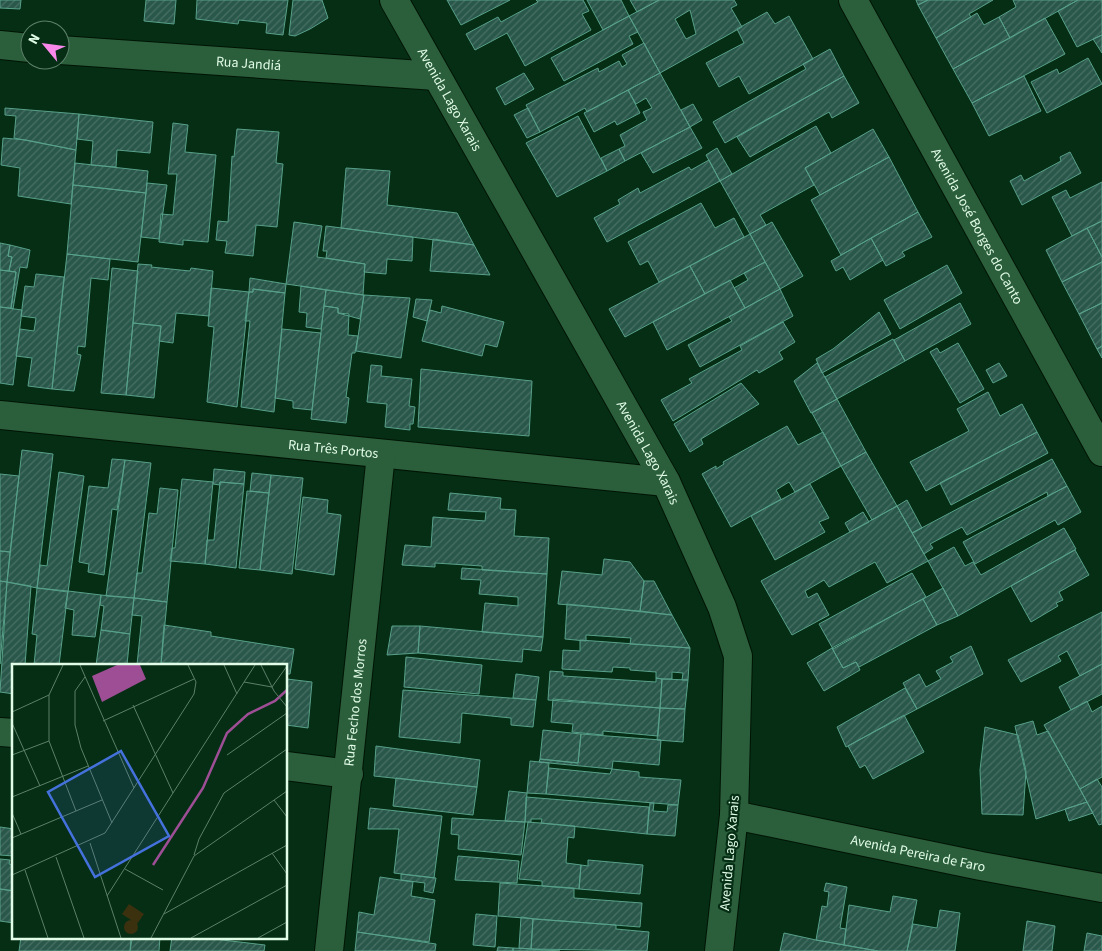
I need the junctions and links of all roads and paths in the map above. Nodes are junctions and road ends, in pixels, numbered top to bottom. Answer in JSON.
{"nodes":[{"id":1,"x":394,"y":0,"type":"edge"},
{"id":2,"x":853,"y":0,"type":"edge"},
{"id":3,"x":0,"y":45,"type":"edge"},
{"id":4,"x":20,"y":47,"type":"edge"},
{"id":5,"x":70,"y":51,"type":"edge"},
{"id":6,"x":436,"y":76,"type":"junction"},
{"id":7,"x":0,"y":415,"type":"edge"},
{"id":8,"x":1102,"y":452,"type":"edge"},
{"id":9,"x":382,"y":454,"type":"junction"},
{"id":10,"x":666,"y":482,"type":"junction"},
{"id":11,"x":288,"y":766,"type":"edge"},
{"id":12,"x":349,"y":774,"type":"junction"},
{"id":13,"x":734,"y":815,"type":"junction"},
{"id":14,"x":1102,"y":888,"type":"edge"},
{"id":15,"x":329,"y":951,"type":"edge"},
{"id":16,"x":719,"y":951,"type":"edge"}],
"edges":[{"from":1,"to":6,"type":"street","name":"Avenida Lago Xarais"},
{"from":2,"to":8,"type":"street","name":"Avenida José Borges do Canto"},
{"from":3,"to":4,"type":"street"},
{"from":5,"to":6,"type":"street","name":"Rua Jandiá"},
{"from":6,"to":10,"type":"street","name":"Avenida Lago Xarais"},
{"from":7,"to":9,"type":"street","name":"Rua Três Portos"},
{"from":9,"to":10,"type":"street","name":"Rua Três Portos"},
{"from":9,"to":12,"type":"street","name":"Rua Fecho dos Morros"},
{"from":10,"to":13,"type":"street","name":"Avenida Lago Xarais"},
{"from":11,"to":12,"type":"street"},
{"from":12,"to":15,"type":"street","name":"Rua Fecho dos Morros"},
{"from":13,"to":14,"type":"street","name":"Avenida Pereira de Faro"},
{"from":13,"to":16,"type":"street","name":"Avenida Lago Xarais"}]}
